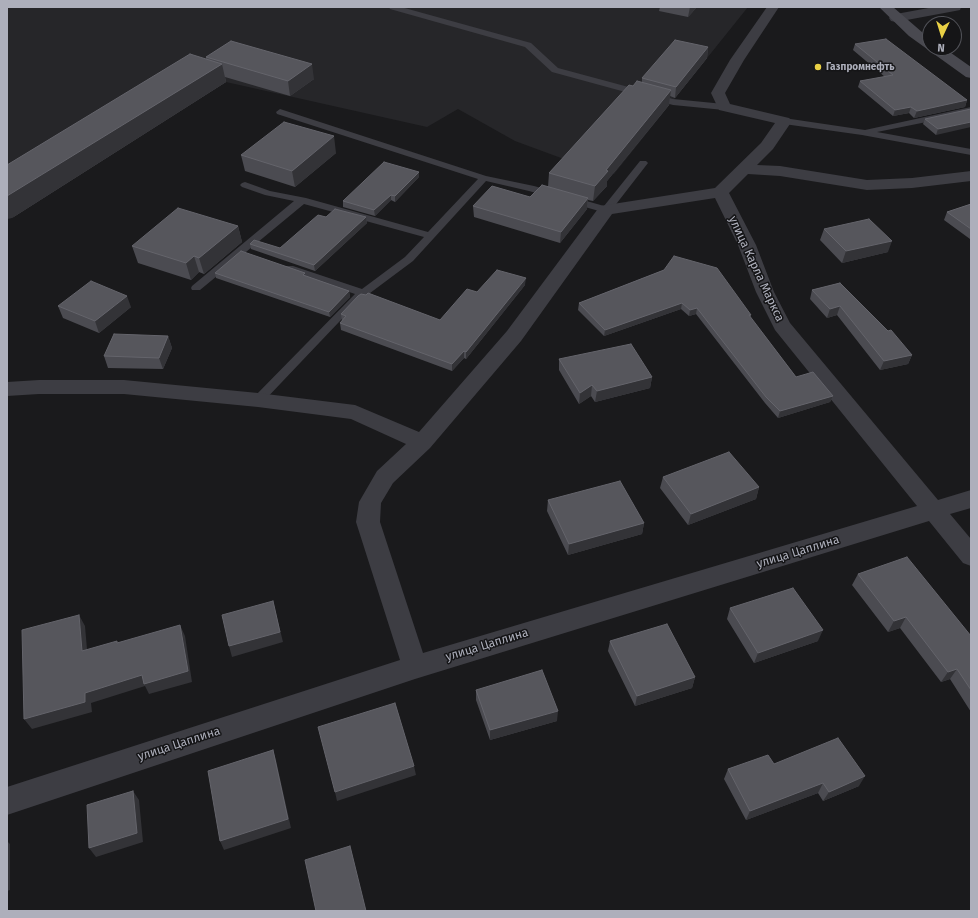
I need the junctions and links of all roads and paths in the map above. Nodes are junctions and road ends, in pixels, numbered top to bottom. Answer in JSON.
{"nodes":[{"id":1,"x":393,"y":7,"type":"edge"},
{"id":2,"x":773,"y":7,"type":"edge"},
{"id":3,"x":885,"y":7,"type":"edge"},
{"id":4,"x":955,"y":7,"type":"edge"},
{"id":5,"x":896,"y":18,"type":"junction"},
{"id":6,"x":922,"y":39,"type":"edge"},
{"id":7,"x":946,"y":56,"type":"edge"},
{"id":8,"x":971,"y":74,"type":"edge"},
{"id":9,"x":724,"y":107,"type":"junction"},
{"id":10,"x":971,"y":110,"type":"edge"},
{"id":11,"x":280,"y":112,"type":"dead end"},
{"id":12,"x":784,"y":122,"type":"junction"},
{"id":13,"x":862,"y":132,"type":"junction"},
{"id":14,"x":971,"y":152,"type":"edge"},
{"id":15,"x":643,"y":163,"type":"dead end"},
{"id":16,"x":744,"y":169,"type":"junction"},
{"id":17,"x":971,"y":176,"type":"edge"},
{"id":18,"x":484,"y":178,"type":"junction"},
{"id":19,"x":245,"y":185,"type":"dead end"},
{"id":20,"x":720,"y":192,"type":"junction"},
{"id":21,"x":302,"y":200,"type":"junction"},
{"id":22,"x":606,"y":210,"type":"junction"},
{"id":23,"x":431,"y":236,"type":"junction"},
{"id":24,"x":241,"y":252,"type":"junction"},
{"id":25,"x":255,"y":256,"type":"edge"},
{"id":26,"x":277,"y":264,"type":"edge"},
{"id":27,"x":196,"y":288,"type":"dead end"},
{"id":28,"x":363,"y":293,"type":"junction"},
{"id":29,"x":7,"y":389,"type":"edge"},
{"id":30,"x":258,"y":400,"type":"junction"},
{"id":31,"x":422,"y":442,"type":"junction"},
{"id":32,"x":971,"y":499,"type":"edge"},
{"id":33,"x":933,"y":511,"type":"junction"},
{"id":34,"x":971,"y":556,"type":"edge"},
{"id":35,"x":416,"y":667,"type":"junction"},
{"id":36,"x":7,"y":801,"type":"edge"}],
"edges":[{"from":1,"to":9,"type":"lane"},
{"from":2,"to":9,"type":"street"},
{"from":3,"to":5,"type":"main road"},
{"from":4,"to":5,"type":"street"},
{"from":5,"to":6,"type":"main road"},
{"from":7,"to":8,"type":"main road"},
{"from":9,"to":12,"type":"street"},
{"from":10,"to":13,"type":"lane"},
{"from":11,"to":18,"type":"lane"},
{"from":12,"to":13,"type":"lane"},
{"from":12,"to":16,"type":"street"},
{"from":13,"to":14,"type":"lane"},
{"from":15,"to":22,"type":"lane"},
{"from":16,"to":17,"type":"street"},
{"from":16,"to":20,"type":"street"},
{"from":18,"to":22,"type":"lane"},
{"from":18,"to":23,"type":"lane"},
{"from":19,"to":21,"type":"lane"},
{"from":20,"to":22,"type":"street"},
{"from":20,"to":33,"type":"street","name":"улица Карла Маркса"},
{"from":21,"to":23,"type":"lane"},
{"from":21,"to":24,"type":"lane"},
{"from":22,"to":31,"type":"street"},
{"from":23,"to":28,"type":"lane"},
{"from":24,"to":25,"type":"lane"},
{"from":24,"to":27,"type":"lane"},
{"from":26,"to":28,"type":"lane"},
{"from":28,"to":30,"type":"lane"},
{"from":29,"to":30,"type":"street"},
{"from":30,"to":31,"type":"street"},
{"from":31,"to":35,"type":"street"},
{"from":32,"to":33,"type":"street","name":"улица Цаплина"},
{"from":33,"to":34,"type":"street","name":"улица Карла Маркса"},
{"from":33,"to":35,"type":"street","name":"улица Цаплина"},
{"from":35,"to":36,"type":"street","name":"улица Цаплина"}]}
